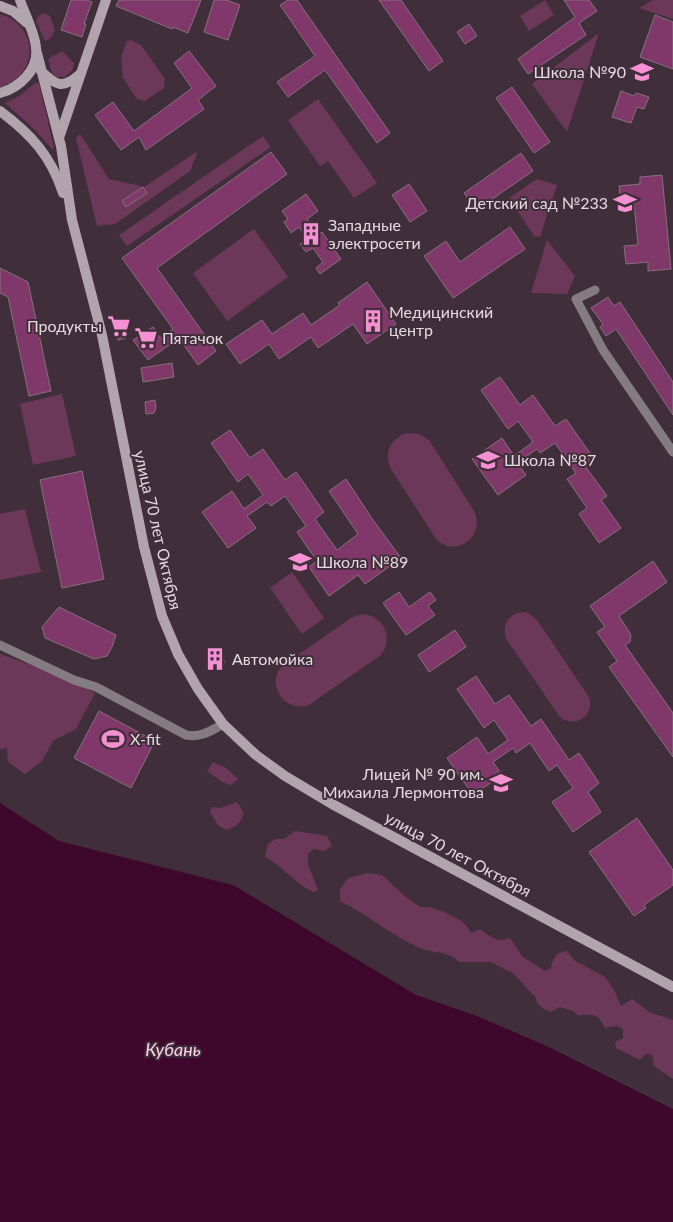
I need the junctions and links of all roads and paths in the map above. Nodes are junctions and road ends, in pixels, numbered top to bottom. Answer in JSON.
{"nodes":[{"id":1,"x":20,"y":0,"type":"edge"},
{"id":2,"x":106,"y":0,"type":"edge"},
{"id":3,"x":0,"y":6,"type":"edge"},
{"id":4,"x":29,"y":26,"type":"junction"},
{"id":5,"x":37,"y":53,"type":"junction"},
{"id":6,"x":41,"y":71,"type":"junction"},
{"id":7,"x":80,"y":74,"type":"junction"},
{"id":8,"x":0,"y":93,"type":"edge"},
{"id":9,"x":0,"y":110,"type":"edge"},
{"id":10,"x":60,"y":142,"type":"junction"},
{"id":11,"x":47,"y":156,"type":"junction"},
{"id":12,"x":72,"y":220,"type":"junction"},
{"id":13,"x":595,"y":290,"type":"dead end"},
{"id":14,"x":673,"y":452,"type":"edge"},
{"id":15,"x":0,"y":645,"type":"edge"},
{"id":16,"x":223,"y":724,"type":"junction"},
{"id":17,"x":673,"y":987,"type":"edge"}],
"edges":[{"from":1,"to":4,"type":"main road","name":"улица 70 лет Октября"},
{"from":2,"to":7,"type":"main road"},
{"from":3,"to":4,"type":"main road"},
{"from":4,"to":5,"type":"main road","name":"улица 70 лет Октября"},
{"from":5,"to":6,"type":"main road","name":"улица 70 лет Октября"},
{"from":5,"to":8,"type":"main road"},
{"from":6,"to":7,"type":"main road"},
{"from":6,"to":10,"type":"main road","name":"улица 70 лет Октября"},
{"from":7,"to":10,"type":"main road"},
{"from":9,"to":11,"type":"main road"},
{"from":10,"to":11,"type":"main road"},
{"from":10,"to":12,"type":"main road","name":"улица 70 лет Октября"},
{"from":11,"to":12,"type":"main road"},
{"from":12,"to":16,"type":"main road","name":"улица 70 лет Октября"},
{"from":13,"to":14,"type":"street"},
{"from":15,"to":16,"type":"street"},
{"from":16,"to":17,"type":"main road","name":"улица 70 лет Октября"}]}
